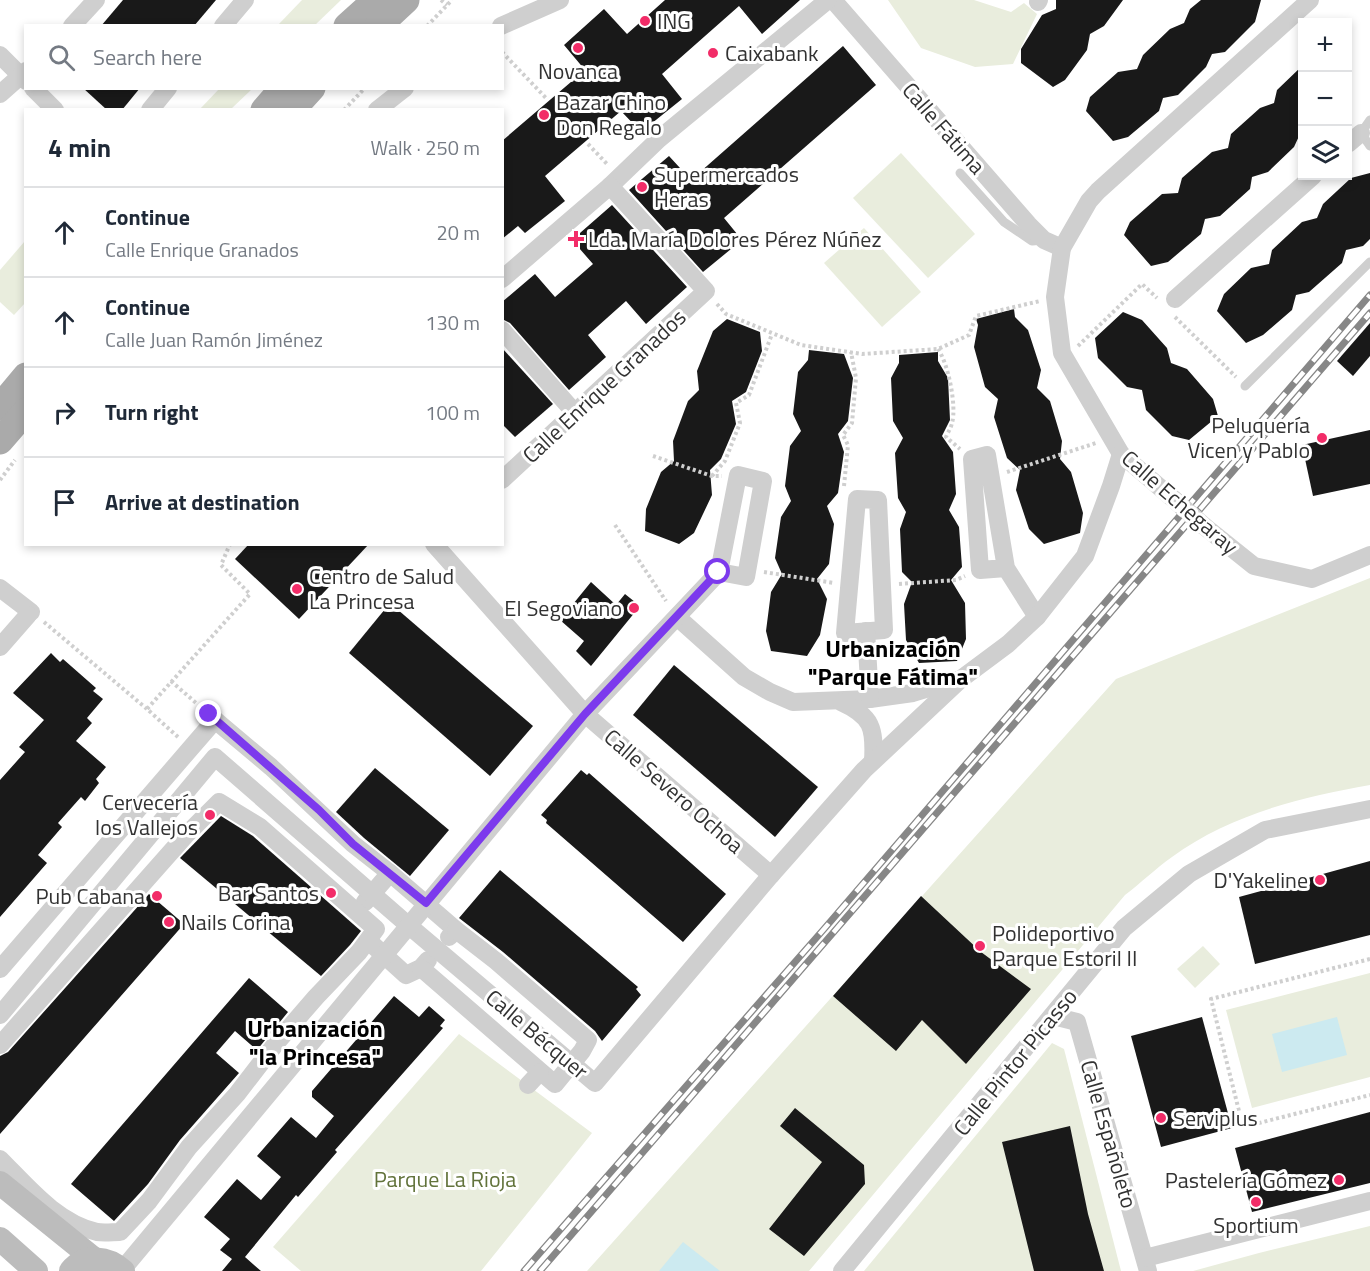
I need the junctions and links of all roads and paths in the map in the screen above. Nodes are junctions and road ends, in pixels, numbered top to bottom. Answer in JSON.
{"nodes":[{"id":1,"x":96,"y":0,"type":"edge"},
{"id":2,"x":245,"y":0,"type":"edge"},
{"id":3,"x":376,"y":0,"type":"edge"},
{"id":4,"x":406,"y":0,"type":"edge"},
{"id":5,"x":441,"y":0,"type":"edge"},
{"id":6,"x":452,"y":0,"type":"edge"},
{"id":7,"x":560,"y":0,"type":"edge"},
{"id":8,"x":828,"y":0,"type":"edge"},
{"id":9,"x":833,"y":0,"type":"edge"},
{"id":10,"x":1311,"y":0,"type":"edge"},
{"id":11,"x":447,"y":5,"type":"junction"},
{"id":12,"x":74,"y":24,"type":"edge"},
{"id":13,"x":225,"y":24,"type":"edge"},
{"id":14,"x":349,"y":24,"type":"edge"},
{"id":15,"x":380,"y":24,"type":"edge"},
{"id":16,"x":429,"y":24,"type":"edge"},
{"id":17,"x":504,"y":25,"type":"edge"},
{"id":18,"x":504,"y":54,"type":"edge"},
{"id":19,"x":0,"y":56,"type":"edge"},
{"id":20,"x":24,"y":77,"type":"edge"},
{"id":21,"x":24,"y":80,"type":"edge"},
{"id":22,"x":36,"y":90,"type":"edge"},
{"id":23,"x":166,"y":90,"type":"edge"},
{"id":24,"x":281,"y":90,"type":"edge"},
{"id":25,"x":310,"y":90,"type":"edge"},
{"id":26,"x":363,"y":90,"type":"edge"},
{"id":27,"x":402,"y":90,"type":"edge"},
{"id":28,"x":0,"y":94,"type":"edge"},
{"id":29,"x":546,"y":98,"type":"dead end"},
{"id":30,"x":53,"y":108,"type":"edge"},
{"id":31,"x":152,"y":108,"type":"edge"},
{"id":32,"x":266,"y":108,"type":"edge"},
{"id":33,"x":294,"y":108,"type":"edge"},
{"id":34,"x":346,"y":108,"type":"edge"},
{"id":35,"x":380,"y":108,"type":"edge"},
{"id":36,"x":588,"y":144,"type":"dead end"},
{"id":37,"x":960,"y":173,"type":"dead end"},
{"id":38,"x":1309,"y":180,"type":"edge"},
{"id":39,"x":615,"y":182,"type":"junction"},
{"id":40,"x":1044,"y":240,"type":"junction"},
{"id":41,"x":1062,"y":248,"type":"junction"},
{"id":42,"x":1370,"y":261,"type":"edge"},
{"id":43,"x":504,"y":277,"type":"edge"},
{"id":44,"x":706,"y":291,"type":"junction"},
{"id":45,"x":1055,"y":297,"type":"junction"},
{"id":46,"x":1171,"y":303,"type":"junction"},
{"id":47,"x":504,"y":332,"type":"edge"},
{"id":48,"x":772,"y":334,"type":"junction"},
{"id":49,"x":938,"y":349,"type":"junction"},
{"id":50,"x":851,"y":352,"type":"junction"},
{"id":51,"x":1062,"y":354,"type":"junction"},
{"id":52,"x":24,"y":378,"type":"edge"},
{"id":53,"x":1245,"y":386,"type":"joint"},
{"id":54,"x":0,"y":406,"type":"edge"},
{"id":55,"x":575,"y":413,"type":"junction"},
{"id":56,"x":24,"y":416,"type":"edge"},
{"id":57,"x":1111,"y":438,"type":"junction"},
{"id":58,"x":10,"y":447,"type":"edge"},
{"id":59,"x":1121,"y":454,"type":"junction"},
{"id":60,"x":653,"y":456,"type":"dead end"},
{"id":61,"x":972,"y":459,"type":"junction"},
{"id":62,"x":738,"y":475,"type":"junction"},
{"id":63,"x":712,"y":476,"type":"junction"},
{"id":64,"x":992,"y":477,"type":"junction"},
{"id":65,"x":504,"y":478,"type":"edge"},
{"id":66,"x":0,"y":480,"type":"edge"},
{"id":67,"x":857,"y":499,"type":"junction"},
{"id":68,"x":615,"y":525,"type":"dead end"},
{"id":69,"x":229,"y":546,"type":"edge"},
{"id":70,"x":436,"y":546,"type":"edge"},
{"id":71,"x":1370,"y":555,"type":"edge"},
{"id":72,"x":1006,"y":568,"type":"junction"},
{"id":73,"x":747,"y":569,"type":"junction"},
{"id":74,"x":980,"y":570,"type":"junction"},
{"id":75,"x":718,"y":572,"type":"junction"},
{"id":76,"x":850,"y":585,"type":"junction"},
{"id":77,"x":881,"y":586,"type":"junction"},
{"id":78,"x":0,"y":588,"type":"edge"},
{"id":79,"x":29,"y":613,"type":"junction"},
{"id":80,"x":677,"y":617,"type":"junction"},
{"id":81,"x":1037,"y":617,"type":"junction"},
{"id":82,"x":866,"y":631,"type":"junction"},
{"id":83,"x":0,"y":647,"type":"edge"},
{"id":84,"x":961,"y":679,"type":"junction"},
{"id":85,"x":870,"y":699,"type":"junction"},
{"id":86,"x":841,"y":702,"type":"junction"},
{"id":87,"x":147,"y":709,"type":"junction"},
{"id":88,"x":585,"y":714,"type":"junction"},
{"id":89,"x":191,"y":747,"type":"junction"},
{"id":90,"x":873,"y":761,"type":"junction"},
{"id":91,"x":144,"y":803,"type":"junction"},
{"id":92,"x":1370,"y":809,"type":"edge"},
{"id":93,"x":163,"y":819,"type":"junction"},
{"id":94,"x":185,"y":836,"type":"junction"},
{"id":95,"x":390,"y":873,"type":"junction"},
{"id":96,"x":771,"y":874,"type":"junction"},
{"id":97,"x":373,"y":894,"type":"junction"},
{"id":98,"x":426,"y":903,"type":"junction"},
{"id":99,"x":355,"y":911,"type":"junction"},
{"id":100,"x":408,"y":925,"type":"junction"},
{"id":101,"x":456,"y":930,"type":"junction"},
{"id":102,"x":368,"y":939,"type":"junction"},
{"id":103,"x":437,"y":950,"type":"junction"},
{"id":104,"x":383,"y":954,"type":"junction"},
{"id":105,"x":1370,"y":959,"type":"edge"},
{"id":106,"x":421,"y":968,"type":"junction"},
{"id":107,"x":0,"y":969,"type":"edge"},
{"id":108,"x":0,"y":1015,"type":"edge"},
{"id":109,"x":1053,"y":1016,"type":"junction"},
{"id":110,"x":0,"y":1045,"type":"edge"},
{"id":111,"x":571,"y":1063,"type":"junction"},
{"id":112,"x":1370,"y":1095,"type":"edge"},
{"id":113,"x":0,"y":1159,"type":"edge"},
{"id":114,"x":0,"y":1183,"type":"edge"},
{"id":115,"x":1370,"y":1201,"type":"edge"},
{"id":116,"x":0,"y":1239,"type":"edge"},
{"id":117,"x":94,"y":1259,"type":"junction"},
{"id":118,"x":1146,"y":1264,"type":"edge"},
{"id":119,"x":122,"y":1270,"type":"edge"},
{"id":120,"x":36,"y":1271,"type":"edge"},
{"id":121,"x":71,"y":1271,"type":"edge"},
{"id":122,"x":842,"y":1271,"type":"edge"}],
"edges":[{"from":1,"to":12,"type":"street"},
{"from":2,"to":13,"type":"street"},
{"from":3,"to":14,"type":"main road"},
{"from":4,"to":15,"type":"main road"},
{"from":5,"to":11,"type":"path"},
{"from":6,"to":11,"type":"path"},
{"from":7,"to":17,"type":"street"},
{"from":8,"to":39,"type":"street"},
{"from":9,"to":40,"type":"street","name":"Calle Fátima"},
{"from":10,"to":41,"type":"street","name":"Calle Echegaray"},
{"from":11,"to":16,"type":"path"},
{"from":18,"to":29,"type":"path"},
{"from":19,"to":20,"type":"street"},
{"from":21,"to":28,"type":"street"},
{"from":22,"to":30,"type":"street"},
{"from":23,"to":31,"type":"street"},
{"from":24,"to":32,"type":"main road"},
{"from":25,"to":33,"type":"main road"},
{"from":26,"to":34,"type":"path"},
{"from":27,"to":35,"type":"street"},
{"from":36,"to":39,"type":"path"},
{"from":37,"to":40,"type":"lane"},
{"from":38,"to":46,"type":"street"},
{"from":39,"to":43,"type":"street"},
{"from":39,"to":44,"type":"street"},
{"from":40,"to":41,"type":"street","name":"Calle Fátima"},
{"from":41,"to":45,"type":"street","name":"Calle Echegaray"},
{"from":42,"to":53,"type":"lane"},
{"from":44,"to":48,"type":"path"},
{"from":44,"to":55,"type":"street","name":"Calle Enrique Granados"},
{"from":45,"to":49,"type":"path"},
{"from":45,"to":51,"type":"street","name":"Calle Echegaray"},
{"from":46,"to":51,"type":"path"},
{"from":46,"to":53,"type":"path"},
{"from":47,"to":55,"type":"street"},
{"from":48,"to":50,"type":"path"},
{"from":48,"to":63,"type":"path"},
{"from":49,"to":50,"type":"path"},
{"from":49,"to":61,"type":"path"},
{"from":50,"to":67,"type":"path"},
{"from":51,"to":57,"type":"street","name":"Calle Echegaray"},
{"from":52,"to":54,"type":"main road"},
{"from":55,"to":65,"type":"street","name":"Calle Enrique Granados"},
{"from":56,"to":58,"type":"main road"},
{"from":57,"to":59,"type":"street","name":"Calle Echegaray"},
{"from":57,"to":64,"type":"path"},
{"from":58,"to":66,"type":"path"},
{"from":59,"to":71,"type":"street","name":"Calle Echegaray","bridge":true},
{"from":59,"to":81,"type":"street","name":"Calle Bécquer"},
{"from":60,"to":63,"type":"path"},
{"from":61,"to":64,"type":"street"},
{"from":61,"to":74,"type":"street"},
{"from":62,"to":63,"type":"path"},
{"from":62,"to":73,"type":"street"},
{"from":62,"to":75,"type":"street"},
{"from":64,"to":72,"type":"street"},
{"from":67,"to":76,"type":"street"},
{"from":67,"to":77,"type":"street"},
{"from":68,"to":80,"type":"path"},
{"from":69,"to":87,"type":"path"},
{"from":70,"to":88,"type":"street","name":"Calle Severo Ochoa"},
{"from":72,"to":74,"type":"street"},
{"from":72,"to":81,"type":"street"},
{"from":73,"to":75,"type":"street"},
{"from":73,"to":76,"type":"path"},
{"from":74,"to":77,"type":"path"},
{"from":75,"to":80,"type":"street"},
{"from":76,"to":82,"type":"street"},
{"from":77,"to":82,"type":"street"},
{"from":78,"to":79,"type":"street"},
{"from":79,"to":83,"type":"street"},
{"from":79,"to":87,"type":"path"},
{"from":80,"to":86,"type":"street"},
{"from":80,"to":88,"type":"street"},
{"from":81,"to":84,"type":"street","name":"Calle Bécquer"},
{"from":82,"to":85,"type":"street"},
{"from":84,"to":85,"type":"street"},
{"from":84,"to":90,"type":"street","name":"Calle Bécquer"},
{"from":85,"to":86,"type":"street"},
{"from":86,"to":90,"type":"street"},
{"from":87,"to":89,"type":"path"},
{"from":88,"to":96,"type":"street","name":"Calle Severo Ochoa"},
{"from":88,"to":98,"type":"street"},
{"from":89,"to":91,"type":"street"},
{"from":89,"to":95,"type":"street"},
{"from":90,"to":96,"type":"street","name":"Calle Bécquer"},
{"from":91,"to":93,"type":"street"},
{"from":91,"to":107,"type":"street"},
{"from":92,"to":109,"type":"street","name":"Calle Pintor Picasso"},
{"from":93,"to":94,"type":"street"},
{"from":93,"to":97,"type":"street","name":"Calle Bécquer"},
{"from":93,"to":108,"type":"street","name":"Calle Bécquer"},
{"from":94,"to":99,"type":"street"},
{"from":94,"to":110,"type":"street"},
{"from":95,"to":97,"type":"street"},
{"from":95,"to":98,"type":"street"},
{"from":96,"to":111,"type":"street","name":"Calle Bécquer"},
{"from":97,"to":99,"type":"street"},
{"from":97,"to":100,"type":"street","name":"Calle Bécquer"},
{"from":98,"to":100,"type":"street"},
{"from":98,"to":101,"type":"street"},
{"from":99,"to":102,"type":"street"},
{"from":100,"to":103,"type":"street","name":"Calle Bécquer"},
{"from":100,"to":104,"type":"street"},
{"from":101,"to":103,"type":"street"},
{"from":101,"to":111,"type":"street"},
{"from":102,"to":104,"type":"street"},
{"from":102,"to":113,"type":"street"},
{"from":103,"to":106,"type":"street"},
{"from":103,"to":111,"type":"street","name":"Calle Bécquer"},
{"from":104,"to":106,"type":"street"},
{"from":104,"to":119,"type":"street"},
{"from":105,"to":112,"type":"path"},
{"from":106,"to":111,"type":"street"},
{"from":109,"to":118,"type":"street","name":"Calle Españoleto"},
{"from":109,"to":122,"type":"street","name":"Calle Pintor Picasso"},
{"from":114,"to":117,"type":"street"},
{"from":115,"to":118,"type":"street"},
{"from":116,"to":120,"type":"street"},
{"from":117,"to":119,"type":"street"},
{"from":117,"to":121,"type":"street"}]}
